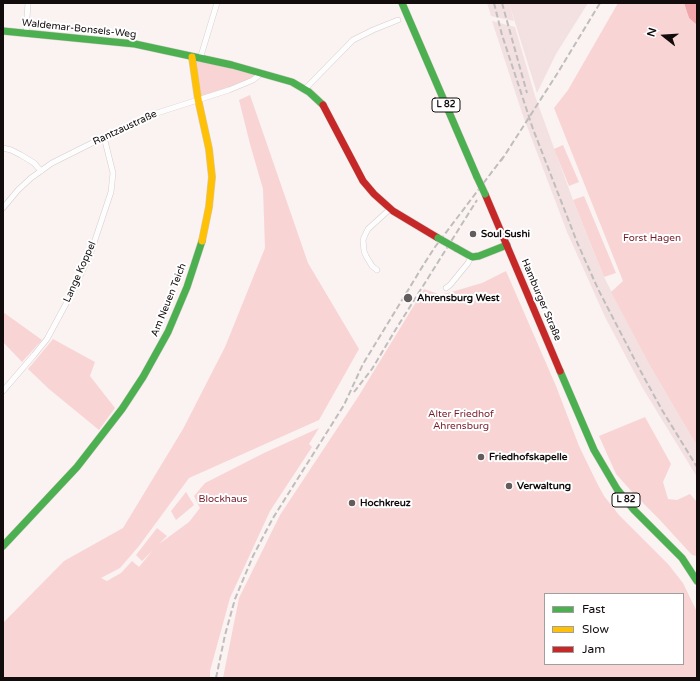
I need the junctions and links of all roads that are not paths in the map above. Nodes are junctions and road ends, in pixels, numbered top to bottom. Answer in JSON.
{"nodes":[{"id":1,"x":28,"y":3,"type":"edge"},
{"id":2,"x":216,"y":3,"type":"edge"},
{"id":3,"x":402,"y":3,"type":"edge"},
{"id":4,"x":398,"y":20,"type":"dead end"},
{"id":5,"x":3,"y":31,"type":"edge"},
{"id":6,"x":26,"y":33,"type":"junction"},
{"id":7,"x":196,"y":58,"type":"junction"},
{"id":8,"x":260,"y":73,"type":"junction"},
{"id":9,"x":305,"y":89,"type":"junction"},
{"id":10,"x":198,"y":99,"type":"junction"},
{"id":11,"x":104,"y":137,"type":"junction"},
{"id":12,"x":3,"y":148,"type":"edge"},
{"id":13,"x":41,"y":171,"type":"junction"},
{"id":14,"x":3,"y":208,"type":"edge"},
{"id":15,"x":390,"y":208,"type":"junction"},
{"id":16,"x":507,"y":245,"type":"junction"},
{"id":17,"x":471,"y":257,"type":"junction"},
{"id":18,"x":377,"y":270,"type":"dead end"},
{"id":19,"x":446,"y":288,"type":"dead end"},
{"id":20,"x":3,"y":390,"type":"edge"},
{"id":21,"x":3,"y":546,"type":"edge"},
{"id":22,"x":697,"y":581,"type":"edge"}],
"edges":[{"from":1,"to":6,"type":"street"},
{"from":2,"to":7,"type":"street"},
{"from":3,"to":16,"type":"street","name":"Hamburger Straße","number":"L 82","bridge":true},
{"from":4,"to":9,"type":"street"},
{"from":5,"to":6,"type":"street","name":"Waldemar-Bonsels-Weg"},
{"from":6,"to":7,"type":"street","name":"Waldemar-Bonsels-Weg"},
{"from":7,"to":8,"type":"street","name":"Waldemar-Bonsels-Weg"},
{"from":7,"to":10,"type":"street","name":"Am Neuen Teich"},
{"from":8,"to":9,"type":"street","name":"Waldemar-Bonsels-Weg"},
{"from":8,"to":10,"type":"street","name":"Rantzaustraße"},
{"from":9,"to":15,"type":"street","name":"Waldemar-Bonsels-Weg"},
{"from":10,"to":11,"type":"street","name":"Rantzaustraße"},
{"from":10,"to":21,"type":"street","name":"Am Neuen Teich"},
{"from":11,"to":13,"type":"street","name":"Rantzaustraße"},
{"from":11,"to":20,"type":"street","name":"Lange Koppel"},
{"from":12,"to":13,"type":"street"},
{"from":13,"to":14,"type":"street","name":"Rantzaustraße"},
{"from":15,"to":17,"type":"street","name":"Waldemar-Bonsels-Weg","bridge":true},
{"from":15,"to":18,"type":"street"},
{"from":16,"to":17,"type":"street"},
{"from":16,"to":22,"type":"street","name":"Hamburger Straße","number":"L 82"},
{"from":17,"to":19,"type":"street"}]}
